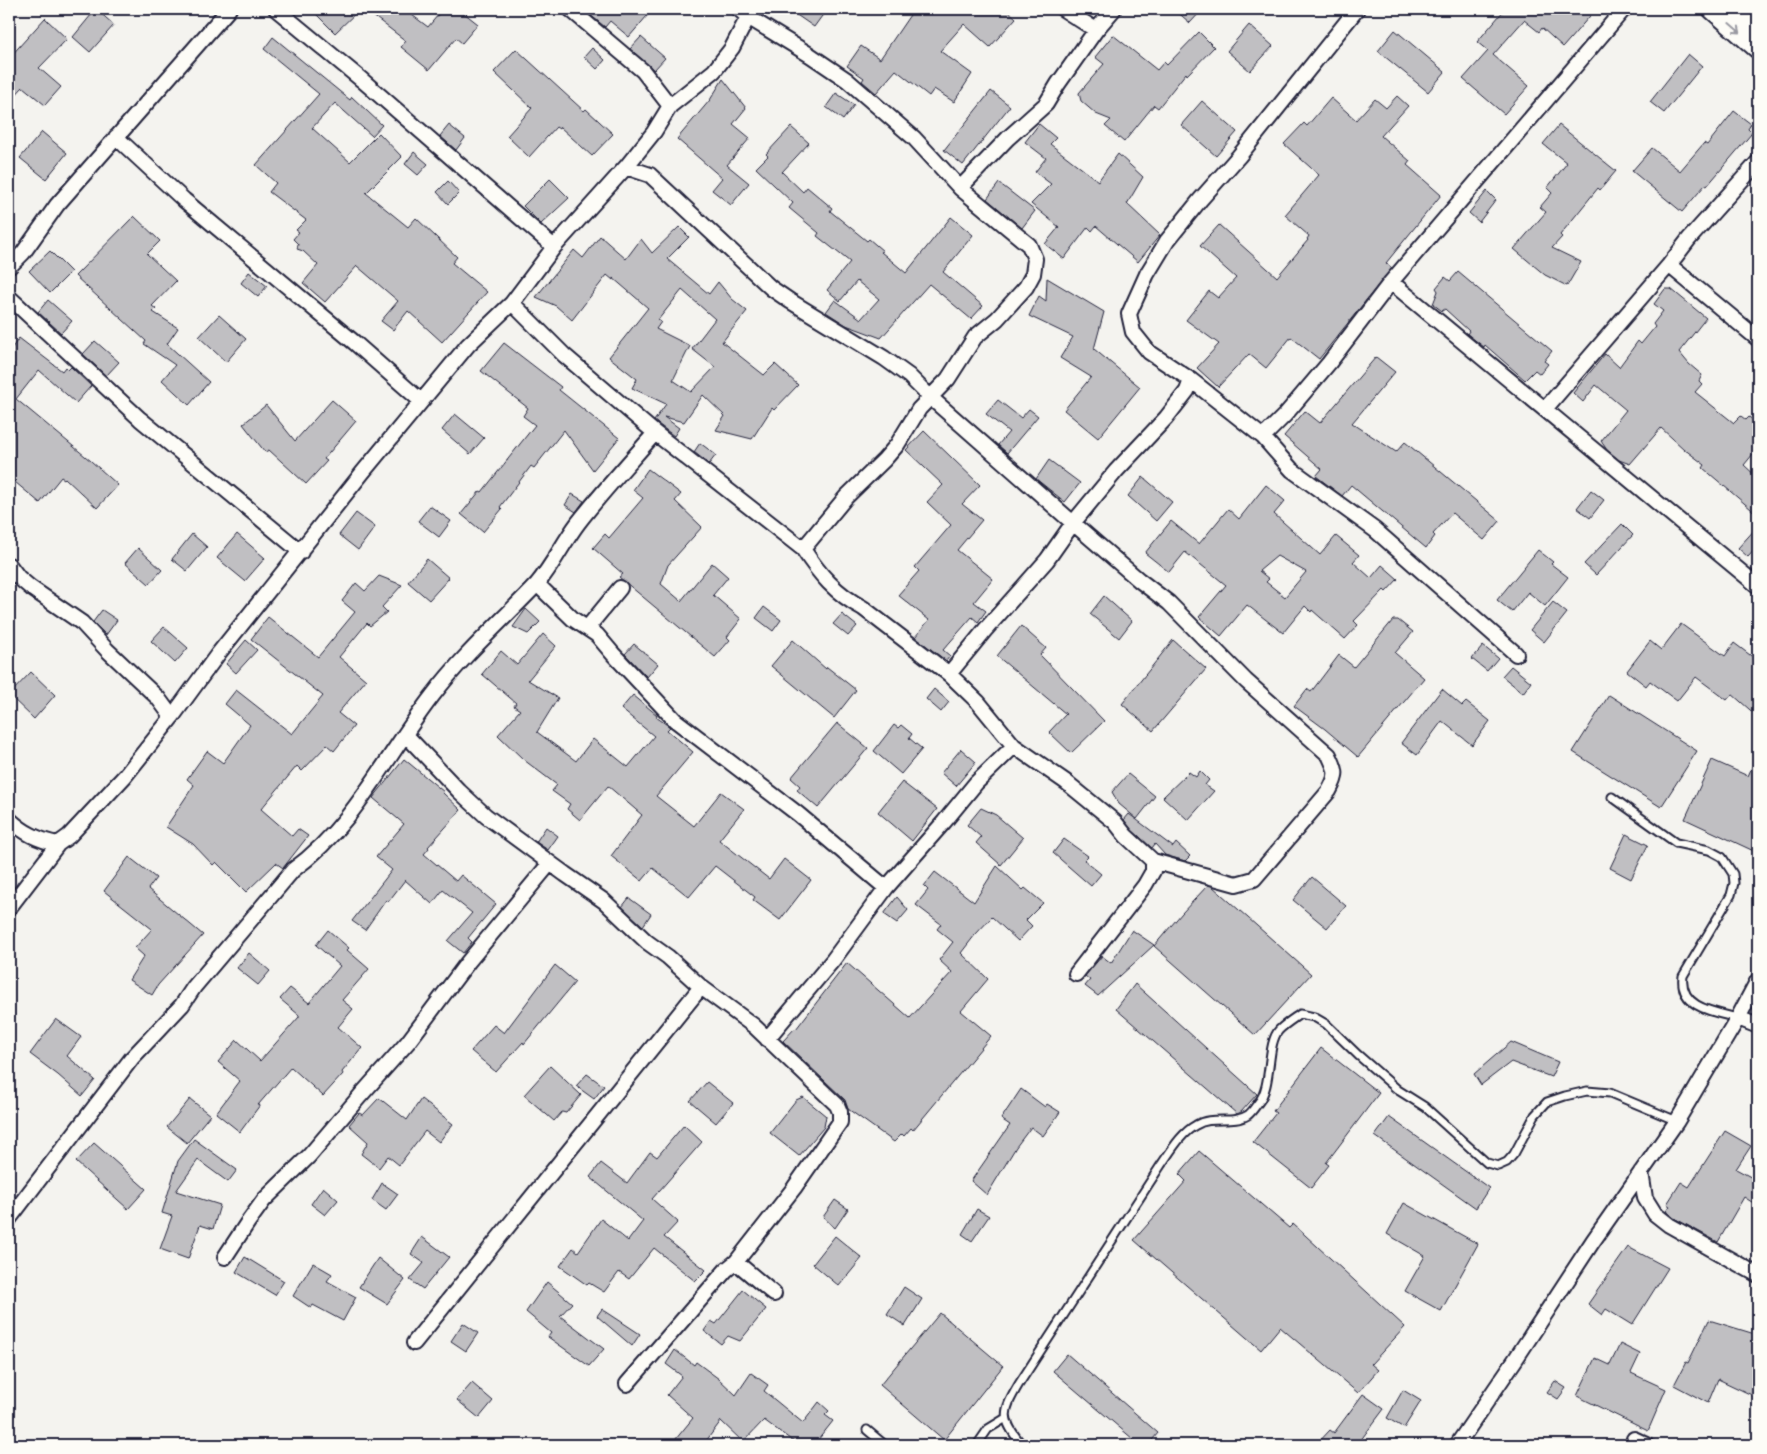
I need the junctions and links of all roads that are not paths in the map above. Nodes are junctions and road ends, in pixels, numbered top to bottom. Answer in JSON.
{"nodes":[{"id":1,"x":229,"y":9,"type":"edge"},
{"id":2,"x":276,"y":9,"type":"edge"},
{"id":3,"x":570,"y":9,"type":"edge"},
{"id":4,"x":1063,"y":9,"type":"edge"},
{"id":5,"x":1114,"y":9,"type":"edge"},
{"id":6,"x":1358,"y":9,"type":"edge"},
{"id":7,"x":1624,"y":9,"type":"edge"},
{"id":8,"x":1713,"y":9,"type":"edge"},
{"id":9,"x":1734,"y":9,"type":"edge"},
{"id":10,"x":743,"y":13,"type":"edge"},
{"id":11,"x":1096,"y":30,"type":"junction"},
{"id":12,"x":1758,"y":30,"type":"edge"},
{"id":13,"x":1758,"y":48,"type":"edge"},
{"id":14,"x":670,"y":106,"type":"junction"},
{"id":15,"x":116,"y":137,"type":"junction"},
{"id":16,"x":1758,"y":162,"type":"edge"},
{"id":17,"x":626,"y":167,"type":"junction"},
{"id":18,"x":960,"y":188,"type":"junction"},
{"id":19,"x":554,"y":247,"type":"junction"},
{"id":20,"x":1668,"y":265,"type":"junction"},
{"id":21,"x":9,"y":268,"type":"edge"},
{"id":22,"x":1391,"y":282,"type":"junction"},
{"id":23,"x":9,"y":297,"type":"edge"},
{"id":24,"x":512,"y":303,"type":"junction"},
{"id":25,"x":1758,"y":339,"type":"edge"},
{"id":26,"x":1190,"y":380,"type":"junction"},
{"id":27,"x":930,"y":397,"type":"junction"},
{"id":28,"x":421,"y":401,"type":"junction"},
{"id":29,"x":1546,"y":409,"type":"junction"},
{"id":30,"x":655,"y":433,"type":"junction"},
{"id":31,"x":1263,"y":437,"type":"junction"},
{"id":32,"x":1073,"y":523,"type":"junction"},
{"id":33,"x":804,"y":549,"type":"junction"},
{"id":34,"x":301,"y":552,"type":"junction"},
{"id":35,"x":9,"y":565,"type":"edge"},
{"id":36,"x":537,"y":584,"type":"junction"},
{"id":37,"x":1758,"y":586,"type":"edge"},
{"id":38,"x":620,"y":588,"type":"dead end"},
{"id":39,"x":588,"y":627,"type":"junction"},
{"id":40,"x":1516,"y":654,"type":"dead end"},
{"id":41,"x":949,"y":674,"type":"junction"},
{"id":42,"x":172,"y":717,"type":"junction"},
{"id":43,"x":405,"y":734,"type":"junction"},
{"id":44,"x":1014,"y":746,"type":"junction"},
{"id":45,"x":1612,"y":797,"type":"dead end"},
{"id":46,"x":9,"y":820,"type":"edge"},
{"id":47,"x":58,"y":844,"type":"junction"},
{"id":48,"x":1153,"y":861,"type":"junction"},
{"id":49,"x":550,"y":863,"type":"junction"},
{"id":50,"x":886,"y":888,"type":"junction"},
{"id":51,"x":9,"y":908,"type":"edge"},
{"id":52,"x":1076,"y":974,"type":"dead end"},
{"id":53,"x":1758,"y":980,"type":"edge"},
{"id":54,"x":701,"y":988,"type":"junction"},
{"id":55,"x":1738,"y":1018,"type":"junction"},
{"id":56,"x":1758,"y":1026,"type":"edge"},
{"id":57,"x":767,"y":1039,"type":"junction"},
{"id":58,"x":1677,"y":1121,"type":"junction"},
{"id":59,"x":1641,"y":1172,"type":"junction"},
{"id":60,"x":9,"y":1219,"type":"edge"},
{"id":61,"x":224,"y":1257,"type":"dead end"},
{"id":62,"x":736,"y":1262,"type":"junction"},
{"id":63,"x":1758,"y":1275,"type":"edge"},
{"id":64,"x":774,"y":1294,"type":"dead end"},
{"id":65,"x":414,"y":1343,"type":"dead end"},
{"id":66,"x":626,"y":1384,"type":"dead end"},
{"id":67,"x":1006,"y":1418,"type":"junction"},
{"id":68,"x":868,"y":1430,"type":"dead end"},
{"id":69,"x":1634,"y":1439,"type":"dead end"},
{"id":70,"x":885,"y":1445,"type":"edge"},
{"id":71,"x":977,"y":1445,"type":"edge"},
{"id":72,"x":1022,"y":1445,"type":"edge"},
{"id":73,"x":1457,"y":1445,"type":"edge"},
{"id":74,"x":1647,"y":1445,"type":"edge"}],
"edges":[{"from":1,"to":15,"type":"street"},
{"from":2,"to":19,"type":"street"},
{"from":3,"to":14,"type":"street"},
{"from":4,"to":11,"type":"street"},
{"from":5,"to":11,"type":"street"},
{"from":6,"to":26,"type":"street"},
{"from":7,"to":22,"type":"street"},
{"from":8,"to":13,"type":"main road","one_way":true},
{"from":9,"to":12,"type":"main road"},
{"from":10,"to":14,"type":"street"},
{"from":10,"to":18,"type":"street"},
{"from":11,"to":18,"type":"street"},
{"from":14,"to":17,"type":"street"},
{"from":15,"to":21,"type":"street"},
{"from":15,"to":28,"type":"street"},
{"from":16,"to":20,"type":"street"},
{"from":17,"to":19,"type":"street"},
{"from":17,"to":27,"type":"street"},
{"from":18,"to":27,"type":"street"},
{"from":19,"to":24,"type":"street"},
{"from":20,"to":25,"type":"street"},
{"from":20,"to":29,"type":"street"},
{"from":22,"to":29,"type":"street"},
{"from":22,"to":31,"type":"street"},
{"from":23,"to":34,"type":"street"},
{"from":24,"to":28,"type":"street"},
{"from":24,"to":30,"type":"street"},
{"from":26,"to":31,"type":"street"},
{"from":26,"to":32,"type":"street"},
{"from":27,"to":32,"type":"street"},
{"from":27,"to":33,"type":"street"},
{"from":28,"to":34,"type":"street"},
{"from":29,"to":37,"type":"street"},
{"from":30,"to":33,"type":"street"},
{"from":30,"to":36,"type":"street"},
{"from":31,"to":40,"type":"street"},
{"from":32,"to":41,"type":"street"},
{"from":32,"to":48,"type":"street"},
{"from":33,"to":41,"type":"street"},
{"from":34,"to":42,"type":"street"},
{"from":35,"to":42,"type":"street"},
{"from":36,"to":39,"type":"street"},
{"from":36,"to":43,"type":"street"},
{"from":38,"to":39,"type":"street"},
{"from":39,"to":50,"type":"street"},
{"from":41,"to":44,"type":"street"},
{"from":42,"to":47,"type":"street"},
{"from":43,"to":49,"type":"street"},
{"from":43,"to":60,"type":"street"},
{"from":44,"to":48,"type":"street"},
{"from":44,"to":50,"type":"street"},
{"from":45,"to":55,"type":"lane"},
{"from":46,"to":47,"type":"street"},
{"from":47,"to":51,"type":"street"},
{"from":48,"to":52,"type":"street"},
{"from":49,"to":54,"type":"street"},
{"from":49,"to":61,"type":"street"},
{"from":50,"to":57,"type":"street"},
{"from":53,"to":55,"type":"street"},
{"from":54,"to":57,"type":"street"},
{"from":54,"to":65,"type":"street"},
{"from":55,"to":56,"type":"street"},
{"from":55,"to":58,"type":"street"},
{"from":57,"to":62,"type":"street"},
{"from":58,"to":59,"type":"street"},
{"from":58,"to":67,"type":"lane"},
{"from":59,"to":63,"type":"street"},
{"from":59,"to":73,"type":"street"},
{"from":62,"to":64,"type":"street"},
{"from":62,"to":66,"type":"street"},
{"from":67,"to":71,"type":"lane"},
{"from":67,"to":72,"type":"lane"},
{"from":68,"to":70,"type":"lane"},
{"from":69,"to":74,"type":"street"}]}
